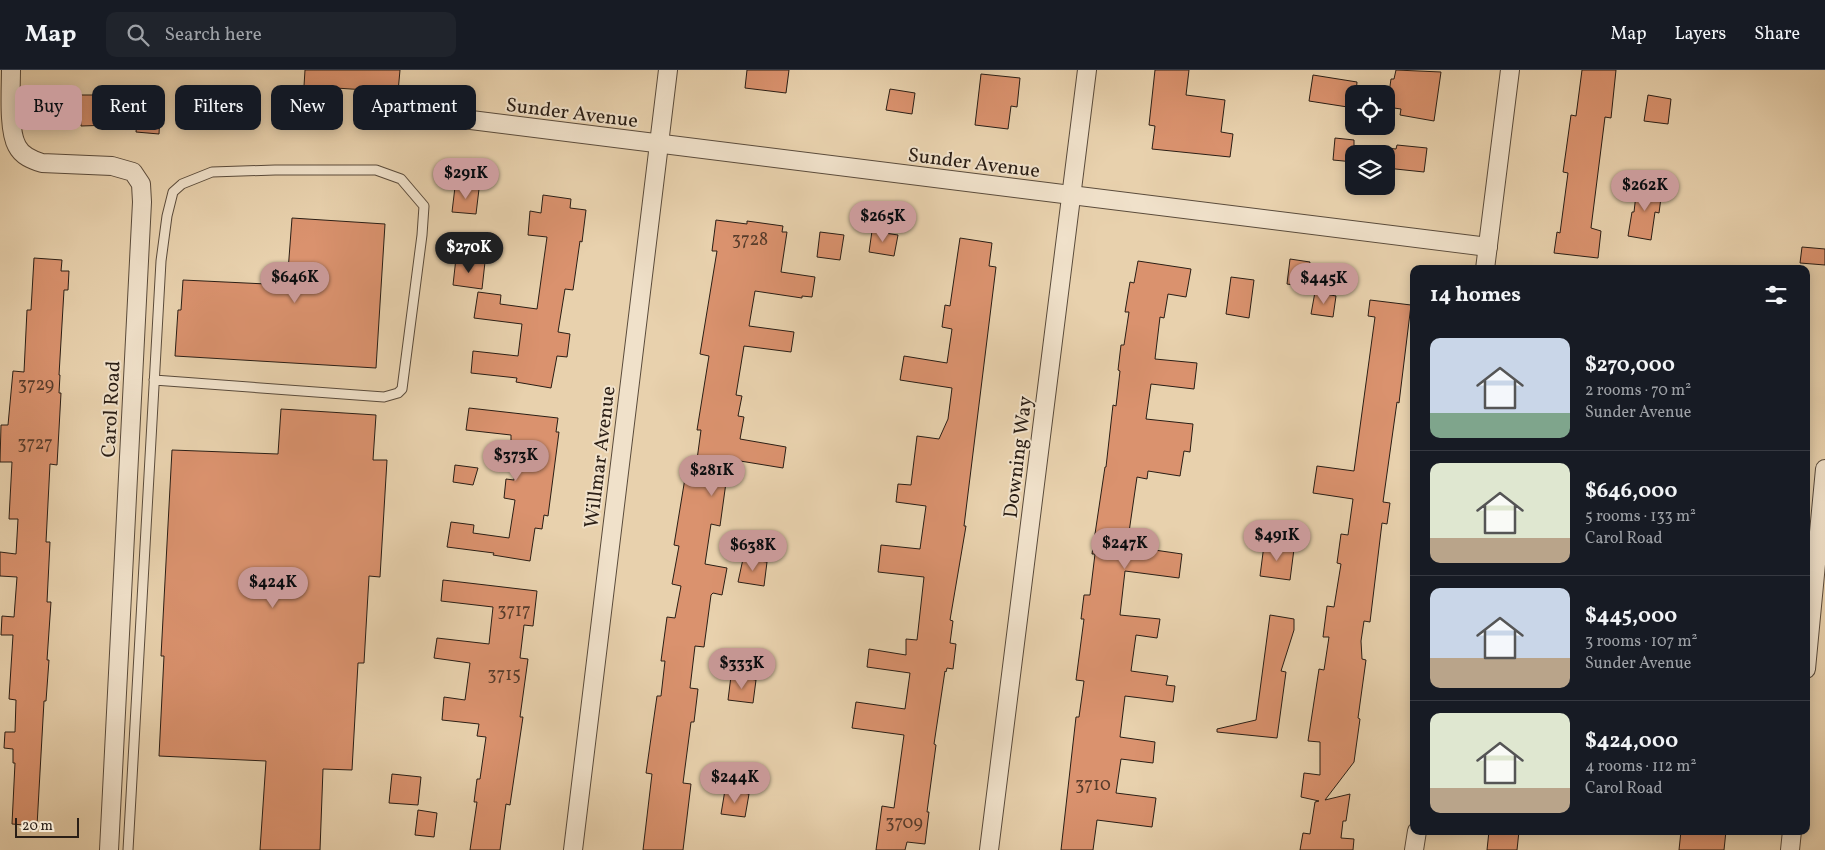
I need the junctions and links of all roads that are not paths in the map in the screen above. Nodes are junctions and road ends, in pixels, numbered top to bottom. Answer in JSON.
{"nodes":[{"id":1,"x":11,"y":70,"type":"edge"},
{"id":2,"x":668,"y":70,"type":"edge"},
{"id":3,"x":1087,"y":70,"type":"edge"},
{"id":4,"x":1510,"y":70,"type":"edge"},
{"id":5,"x":476,"y":121,"type":"edge"},
{"id":6,"x":659,"y":144,"type":"junction"},
{"id":7,"x":1071,"y":196,"type":"junction"},
{"id":8,"x":1488,"y":247,"type":"junction"},
{"id":9,"x":1486,"y":265,"type":"edge"},
{"id":10,"x":154,"y":380,"type":"junction"},
{"id":11,"x":1825,"y":469,"type":"edge"},
{"id":12,"x":1810,"y":627,"type":"edge"},
{"id":13,"x":1416,"y":835,"type":"edge"},
{"id":14,"x":1792,"y":835,"type":"edge"},
{"id":15,"x":109,"y":850,"type":"edge"},
{"id":16,"x":128,"y":850,"type":"edge"},
{"id":17,"x":573,"y":850,"type":"edge"},
{"id":18,"x":990,"y":850,"type":"edge"},
{"id":19,"x":1414,"y":850,"type":"edge"},
{"id":20,"x":1790,"y":850,"type":"edge"}],
"edges":[{"from":1,"to":15,"type":"street","name":"Carol Road"},
{"from":2,"to":6,"type":"street","name":"Willmar Avenue"},
{"from":3,"to":7,"type":"street","name":"Downing Way"},
{"from":4,"to":8,"type":"street"},
{"from":5,"to":6,"type":"street","name":"Sunder Avenue"},
{"from":6,"to":7,"type":"street","name":"Sunder Avenue"},
{"from":6,"to":17,"type":"street","name":"Willmar Avenue"},
{"from":7,"to":8,"type":"street","name":"Sunder Avenue"},
{"from":7,"to":18,"type":"street","name":"Downing Way"},
{"from":8,"to":9,"type":"street"},
{"from":10,"to":10,"type":"lane"},
{"from":10,"to":16,"type":"lane"},
{"from":11,"to":12,"type":"street"},
{"from":13,"to":19,"type":"street"},
{"from":14,"to":20,"type":"street"}]}
